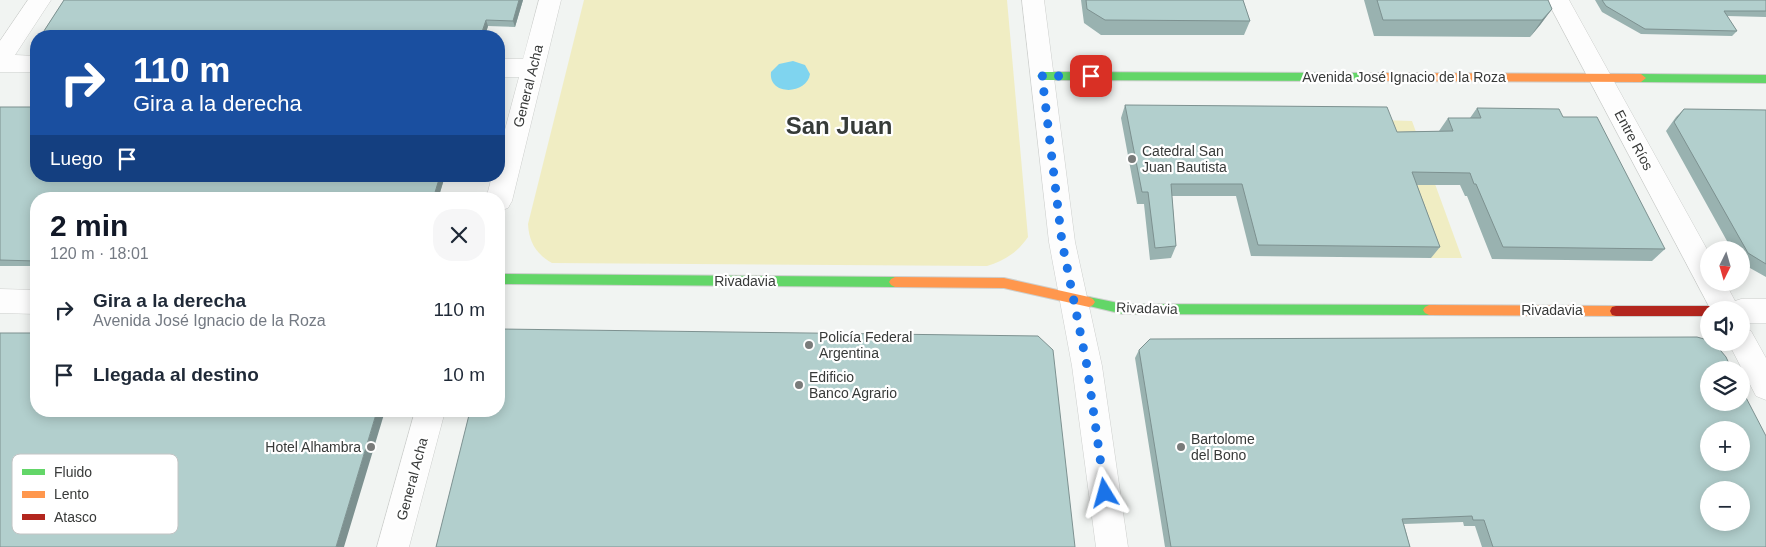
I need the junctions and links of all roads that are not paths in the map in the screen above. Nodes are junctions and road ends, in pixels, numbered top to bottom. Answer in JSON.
{"nodes":[{"id":1,"x":40,"y":0,"type":"edge"},
{"id":2,"x":550,"y":0,"type":"edge"},
{"id":3,"x":1033,"y":0,"type":"edge"},
{"id":4,"x":1558,"y":0,"type":"edge"},
{"id":5,"x":0,"y":58,"type":"edge"},
{"id":6,"x":0,"y":63,"type":"edge"},
{"id":7,"x":30,"y":64,"type":"edge"},
{"id":8,"x":505,"y":68,"type":"edge"},
{"id":9,"x":533,"y":68,"type":"junction"},
{"id":10,"x":1042,"y":76,"type":"junction"},
{"id":11,"x":1601,"y":78,"type":"junction"},
{"id":12,"x":1766,"y":79,"type":"edge"},
{"id":13,"x":505,"y":178,"type":"edge"},
{"id":14,"x":1700,"y":262,"type":"edge"},
{"id":15,"x":505,"y":279,"type":"edge"},
{"id":16,"x":1073,"y":298,"type":"junction"},
{"id":17,"x":0,"y":301,"type":"edge"},
{"id":18,"x":30,"y":302,"type":"edge"},
{"id":19,"x":1700,"y":311,"type":"edge"},
{"id":20,"x":1750,"y":311,"type":"edge"},
{"id":21,"x":1766,"y":311,"type":"edge"},
{"id":22,"x":1747,"y":351,"type":"edge"},
{"id":23,"x":1766,"y":387,"type":"edge"},
{"id":24,"x":428,"y":417,"type":"edge"},
{"id":25,"x":393,"y":547,"type":"edge"},
{"id":26,"x":1112,"y":547,"type":"edge"}],
"edges":[{"from":1,"to":5,"type":"street"},
{"from":2,"to":9,"type":"street","name":"General Acha"},
{"from":3,"to":10,"type":"street"},
{"from":4,"to":11,"type":"street","name":"Entre Ríos"},
{"from":6,"to":7,"type":"street"},
{"from":8,"to":9,"type":"street"},
{"from":9,"to":13,"type":"street","name":"General Acha"},
{"from":10,"to":11,"type":"street","name":"Avenida José Ignacio de la Roza"},
{"from":10,"to":16,"type":"street"},
{"from":11,"to":12,"type":"street","name":"Avenida José Ignacio de la Roza"},
{"from":11,"to":14,"type":"street","name":"Entre Ríos"},
{"from":15,"to":16,"type":"street","name":"Rivadavia"},
{"from":16,"to":19,"type":"street","name":"Rivadavia"},
{"from":16,"to":26,"type":"street"},
{"from":17,"to":18,"type":"street"},
{"from":20,"to":21,"type":"street"},
{"from":22,"to":23,"type":"street"},
{"from":24,"to":25,"type":"street","name":"General Acha"}]}
